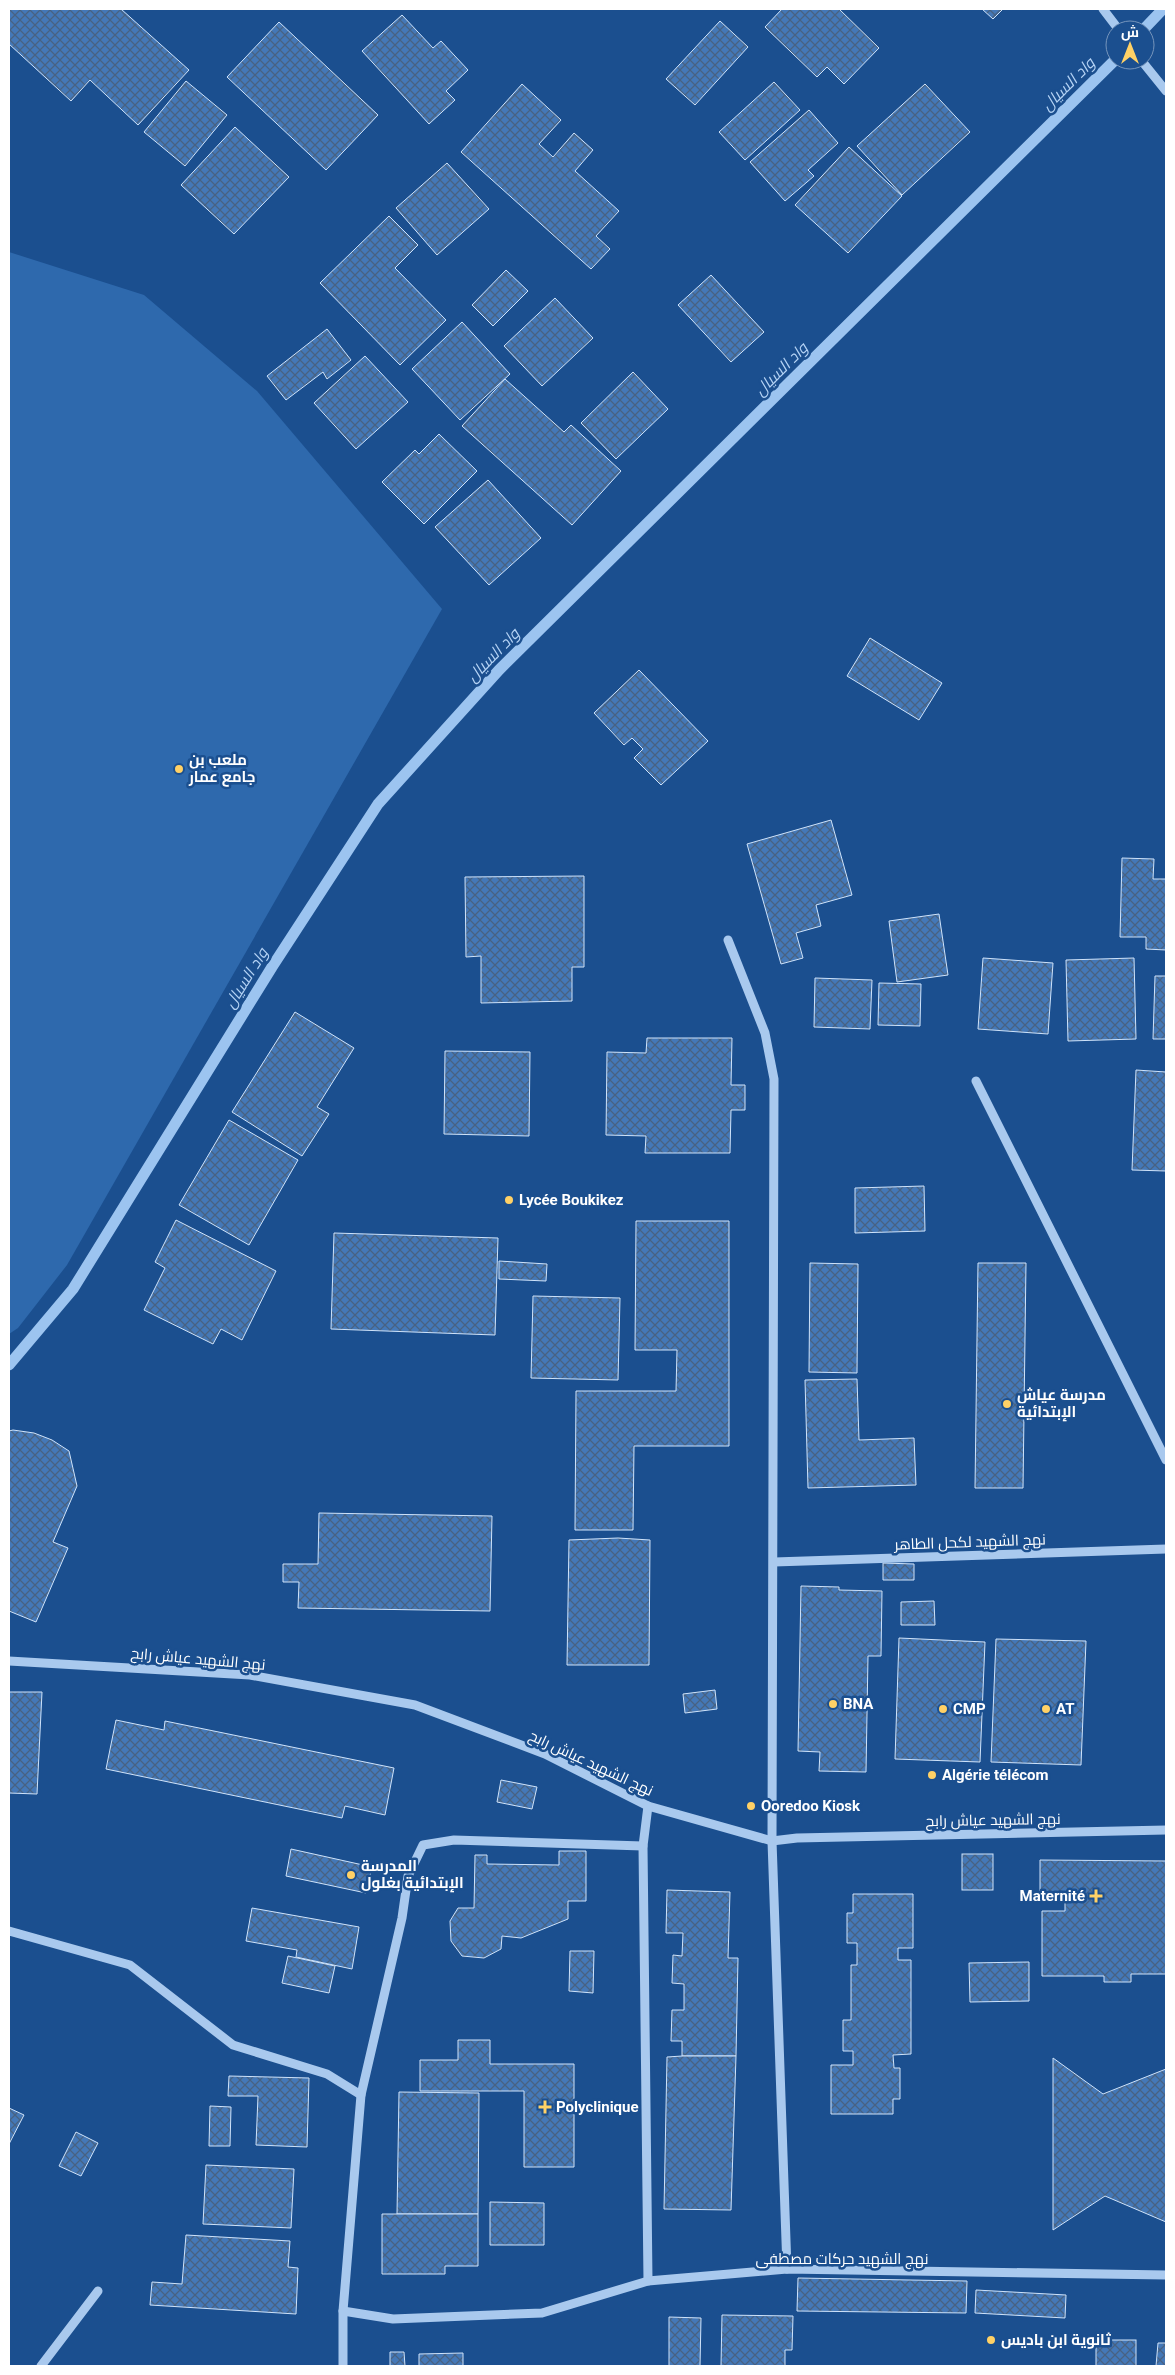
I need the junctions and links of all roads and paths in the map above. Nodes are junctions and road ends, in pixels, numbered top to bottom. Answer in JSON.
{"nodes":[{"id":1,"x":1103,"y":9,"type":"edge"},
{"id":2,"x":1111,"y":20,"type":"edge"},
{"id":3,"x":1150,"y":70,"type":"edge"},
{"id":4,"x":1164,"y":89,"type":"edge"},
{"id":5,"x":728,"y":940,"type":"dead end"},
{"id":6,"x":976,"y":1081,"type":"dead end"},
{"id":7,"x":1166,"y":1460,"type":"edge"},
{"id":8,"x":1166,"y":1549,"type":"edge"},
{"id":9,"x":774,"y":1562,"type":"junction"},
{"id":10,"x":9,"y":1661,"type":"edge"},
{"id":11,"x":648,"y":1806,"type":"junction"},
{"id":12,"x":1166,"y":1830,"type":"edge"},
{"id":13,"x":772,"y":1841,"type":"junction"},
{"id":14,"x":643,"y":1846,"type":"junction"},
{"id":15,"x":9,"y":1931,"type":"edge"},
{"id":16,"x":361,"y":2095,"type":"junction"},
{"id":17,"x":787,"y":2269,"type":"junction"},
{"id":18,"x":1166,"y":2276,"type":"edge"},
{"id":19,"x":648,"y":2281,"type":"junction"},
{"id":20,"x":98,"y":2291,"type":"dead end"},
{"id":21,"x":343,"y":2311,"type":"junction"},
{"id":22,"x":41,"y":2366,"type":"edge"},
{"id":23,"x":343,"y":2366,"type":"edge"}],
"edges":[{"from":1,"to":2,"type":"street"},
{"from":3,"to":4,"type":"street"},
{"from":5,"to":9,"type":"street"},
{"from":6,"to":7,"type":"street"},
{"from":8,"to":9,"type":"street","name":"نهج الشهيد لكحل الطاهر"},
{"from":9,"to":13,"type":"street"},
{"from":10,"to":11,"type":"street","name":"نهج الشهيد عياش رابح"},
{"from":11,"to":13,"type":"street","name":"نهج الشهيد عياش رابح"},
{"from":11,"to":14,"type":"street"},
{"from":12,"to":13,"type":"street","name":"نهج الشهيد عياش رابح"},
{"from":13,"to":17,"type":"street"},
{"from":14,"to":16,"type":"street"},
{"from":14,"to":19,"type":"street"},
{"from":15,"to":16,"type":"street"},
{"from":16,"to":21,"type":"street"},
{"from":17,"to":18,"type":"street","name":"نهج الشهيد حركات مصطفى"},
{"from":17,"to":19,"type":"street","name":"نهج الشهيد حركات مصطفى"},
{"from":19,"to":21,"type":"street","name":"نهج الشهيد حركات مصطفى"},
{"from":20,"to":22,"type":"street"},
{"from":21,"to":23,"type":"street"}]}
